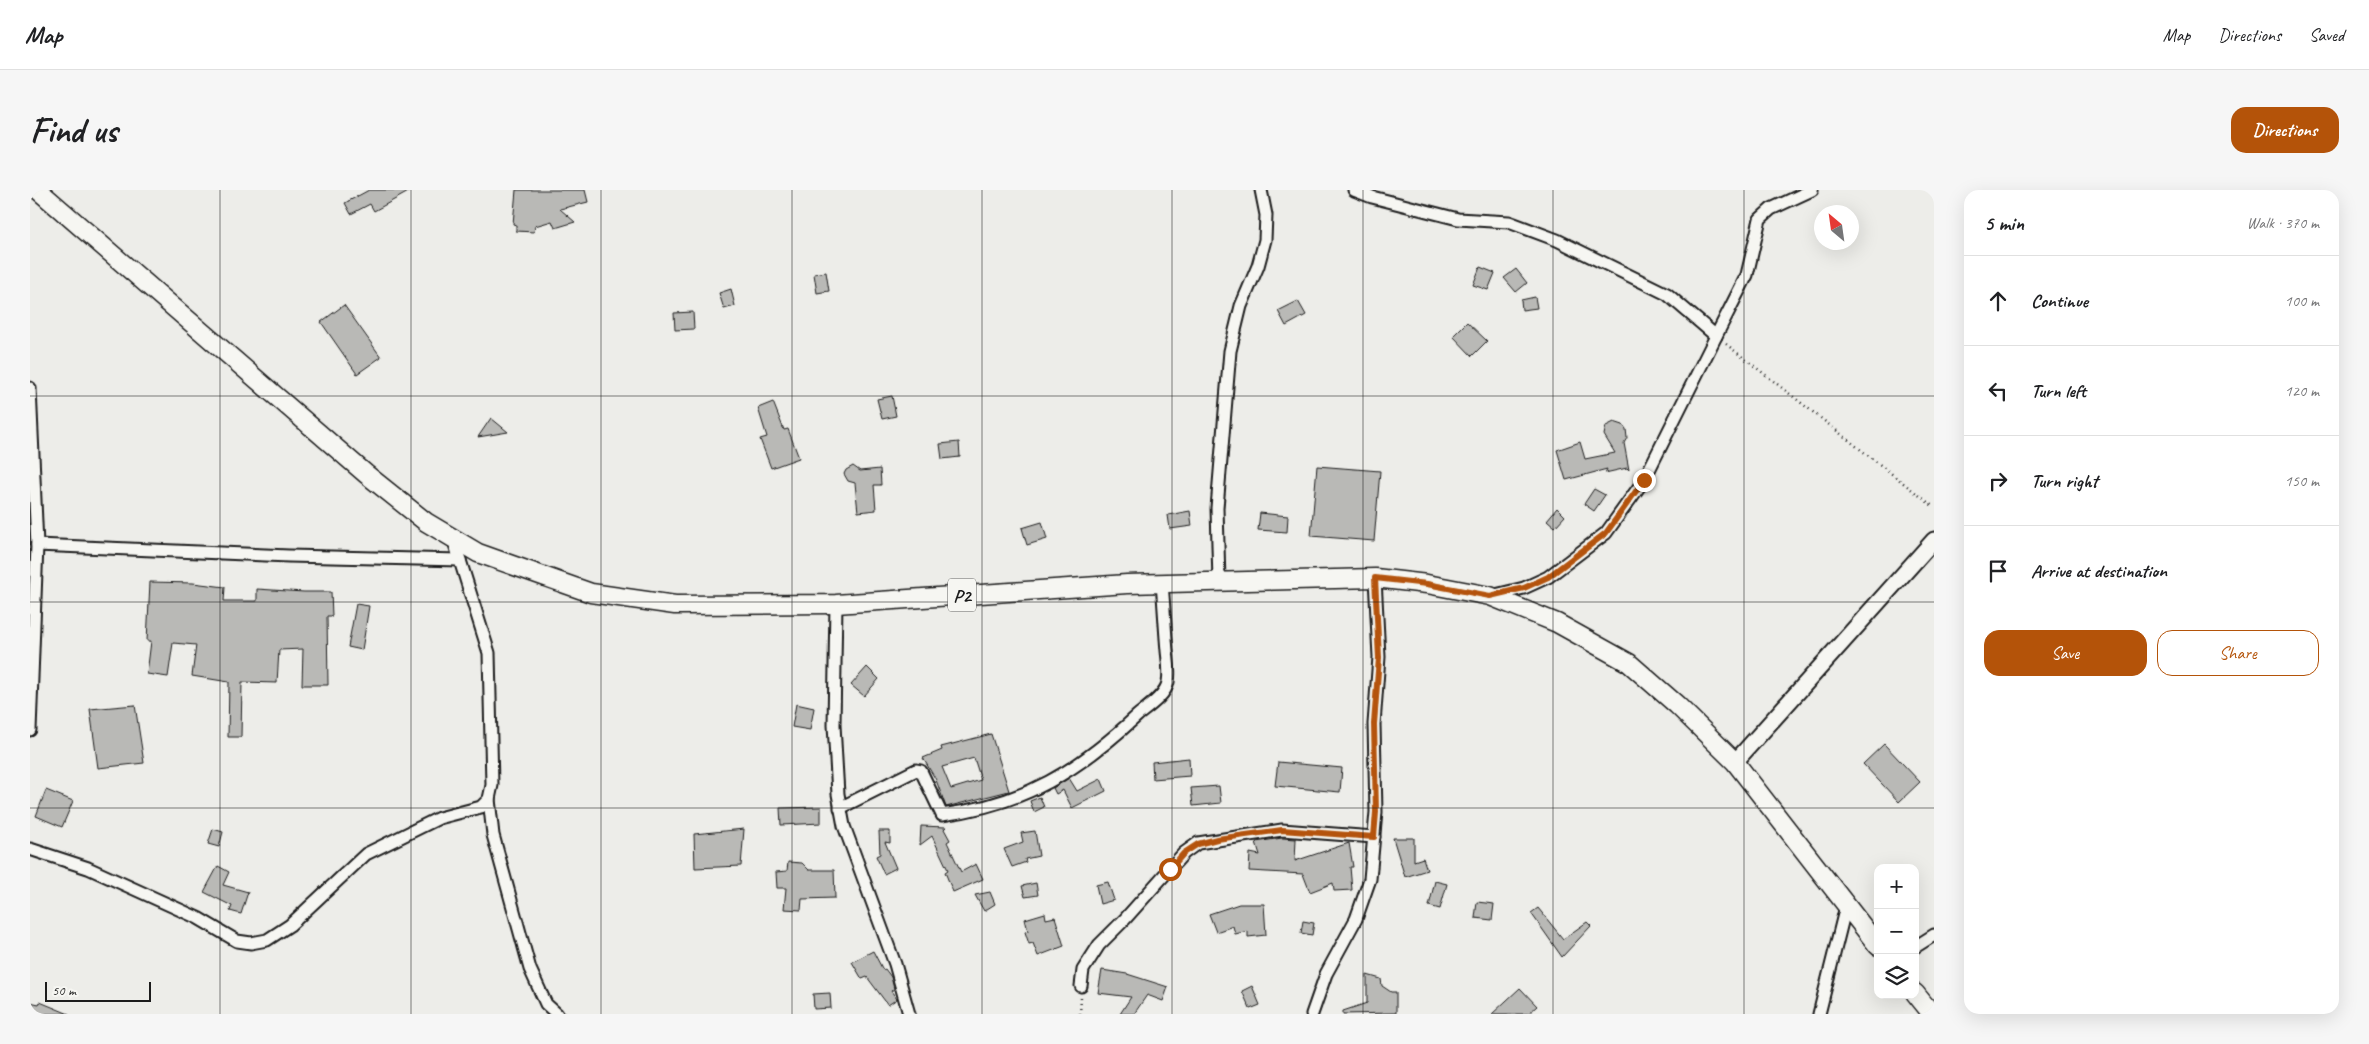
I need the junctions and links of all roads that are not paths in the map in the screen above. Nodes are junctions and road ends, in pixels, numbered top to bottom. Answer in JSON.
{"nodes":[{"id":1,"x":38,"y":190,"type":"edge"},
{"id":2,"x":1260,"y":190,"type":"edge"},
{"id":3,"x":1354,"y":190,"type":"edge"},
{"id":4,"x":1812,"y":190,"type":"edge"},
{"id":5,"x":1716,"y":336,"type":"junction"},
{"id":6,"x":30,"y":388,"type":"edge"},
{"id":7,"x":452,"y":538,"type":"junction"},
{"id":8,"x":1934,"y":540,"type":"edge"},
{"id":9,"x":37,"y":545,"type":"junction"},
{"id":10,"x":460,"y":560,"type":"junction"},
{"id":11,"x":1375,"y":578,"type":"junction"},
{"id":12,"x":1218,"y":582,"type":"junction"},
{"id":13,"x":1162,"y":583,"type":"junction"},
{"id":14,"x":1490,"y":596,"type":"junction"},
{"id":15,"x":836,"y":604,"type":"junction"},
{"id":16,"x":30,"y":730,"type":"edge"},
{"id":17,"x":1735,"y":762,"type":"junction"},
{"id":18,"x":489,"y":799,"type":"junction"},
{"id":19,"x":840,"y":808,"type":"junction"},
{"id":20,"x":1374,"y":837,"type":"junction"},
{"id":21,"x":30,"y":849,"type":"edge"},
{"id":22,"x":1846,"y":906,"type":"junction"},
{"id":23,"x":1934,"y":935,"type":"edge"},
{"id":24,"x":1874,"y":941,"type":"edge"},
{"id":25,"x":1919,"y":945,"type":"edge"},
{"id":26,"x":1081,"y":986,"type":"road end"},
{"id":27,"x":1919,"y":998,"type":"edge"},
{"id":28,"x":906,"y":1013,"type":"edge"},
{"id":29,"x":557,"y":1014,"type":"edge"},
{"id":30,"x":1312,"y":1014,"type":"edge"},
{"id":31,"x":1819,"y":1014,"type":"edge"},
{"id":32,"x":1932,"y":1014,"type":"edge"}],
"edges":[{"from":1,"to":7,"type":"main road","number":"P2"},
{"from":2,"to":12,"type":"street"},
{"from":3,"to":5,"type":"street"},
{"from":4,"to":5,"type":"street"},
{"from":5,"to":14,"type":"street"},
{"from":6,"to":9,"type":"street"},
{"from":7,"to":10,"type":"street"},
{"from":7,"to":15,"type":"main road","number":"P2"},
{"from":8,"to":17,"type":"street"},
{"from":9,"to":10,"type":"street"},
{"from":9,"to":16,"type":"street"},
{"from":10,"to":18,"type":"street"},
{"from":11,"to":12,"type":"main road","number":"P2"},
{"from":11,"to":14,"type":"main road","number":"P2"},
{"from":11,"to":20,"type":"street"},
{"from":12,"to":13,"type":"main road","number":"P2"},
{"from":13,"to":15,"type":"main road","number":"P2"},
{"from":13,"to":19,"type":"street"},
{"from":14,"to":17,"type":"main road","number":"P2"},
{"from":15,"to":19,"type":"street"},
{"from":17,"to":22,"type":"main road","number":"P2"},
{"from":18,"to":21,"type":"street"},
{"from":18,"to":29,"type":"street"},
{"from":19,"to":28,"type":"street"},
{"from":20,"to":26,"type":"street"},
{"from":20,"to":30,"type":"street"},
{"from":22,"to":24,"type":"main road","number":"P2"},
{"from":22,"to":31,"type":"street"},
{"from":23,"to":25,"type":"street"},
{"from":27,"to":32,"type":"main road"}]}
